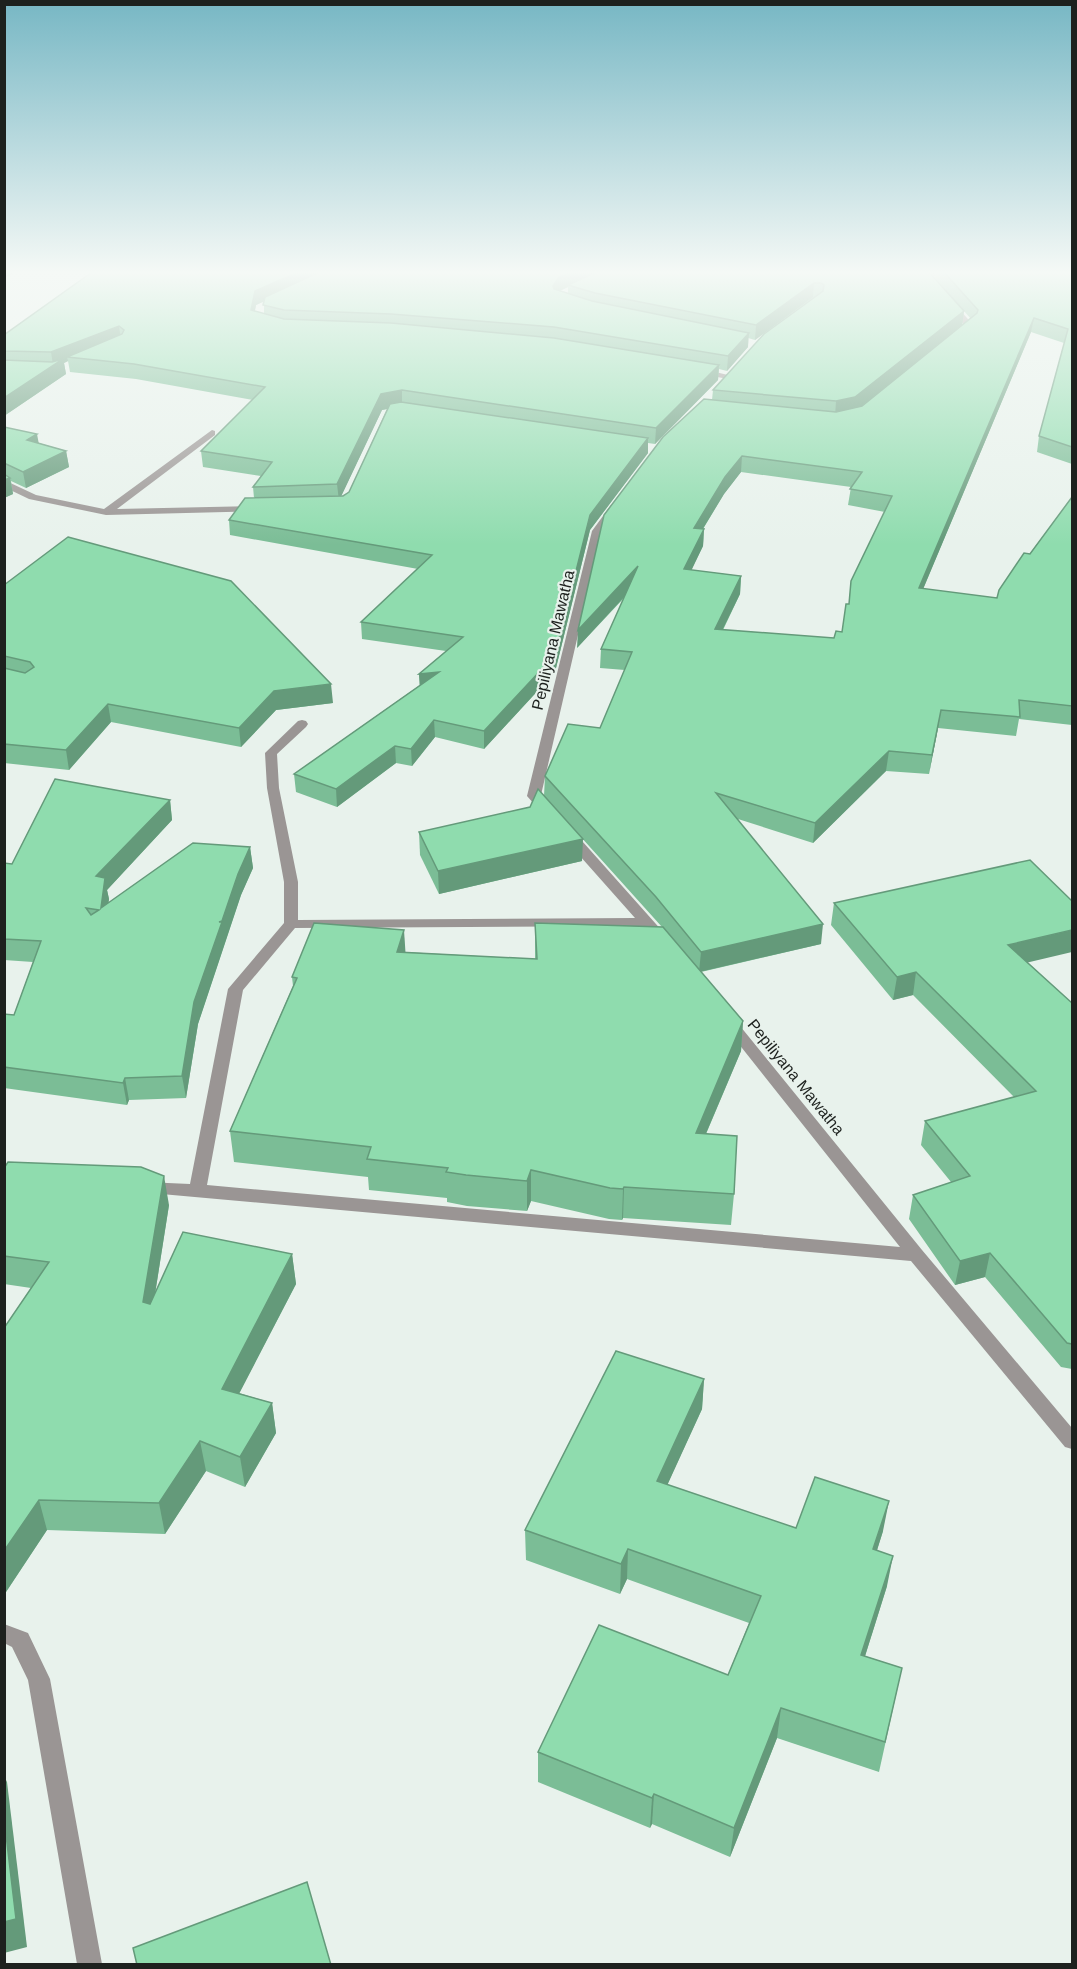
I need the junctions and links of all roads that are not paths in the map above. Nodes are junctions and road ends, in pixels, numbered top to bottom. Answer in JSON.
{"nodes":[{"id":1,"x":693,"y":370,"type":"edge"},
{"id":2,"x":714,"y":392,"type":"edge"},
{"id":3,"x":212,"y":433,"type":"dead end"},
{"id":4,"x":4,"y":483,"type":"edge"},
{"id":5,"x":624,"y":494,"type":"edge"},
{"id":6,"x":264,"y":508,"type":"edge"},
{"id":7,"x":106,"y":512,"type":"junction"},
{"id":8,"x":303,"y":724,"type":"dead end"},
{"id":9,"x":648,"y":922,"type":"junction"},
{"id":10,"x":291,"y":924,"type":"junction"},
{"id":11,"x":670,"y":950,"type":"edge"},
{"id":12,"x":723,"y":1014,"type":"edge"},
{"id":13,"x":129,"y":1187,"type":"edge"},
{"id":14,"x":197,"y":1190,"type":"junction"},
{"id":15,"x":916,"y":1255,"type":"junction"},
{"id":16,"x":1072,"y":1441,"type":"edge"},
{"id":17,"x":4,"y":1633,"type":"edge"},
{"id":18,"x":90,"y":1965,"type":"edge"}],
"edges":[{"from":1,"to":2,"type":"street"},
{"from":3,"to":7,"type":"street"},
{"from":4,"to":7,"type":"street"},
{"from":5,"to":9,"type":"street","name":"Pepiliyana Mawatha"},
{"from":6,"to":7,"type":"street"},
{"from":8,"to":10,"type":"street"},
{"from":9,"to":10,"type":"street"},
{"from":9,"to":11,"type":"street","name":"Pepiliyana Mawatha"},
{"from":10,"to":14,"type":"street"},
{"from":12,"to":15,"type":"street","name":"Pepiliyana Mawatha"},
{"from":13,"to":14,"type":"street"},
{"from":14,"to":15,"type":"street"},
{"from":15,"to":16,"type":"street","name":"Pepiliyana Mawatha"},
{"from":17,"to":18,"type":"street"}]}
